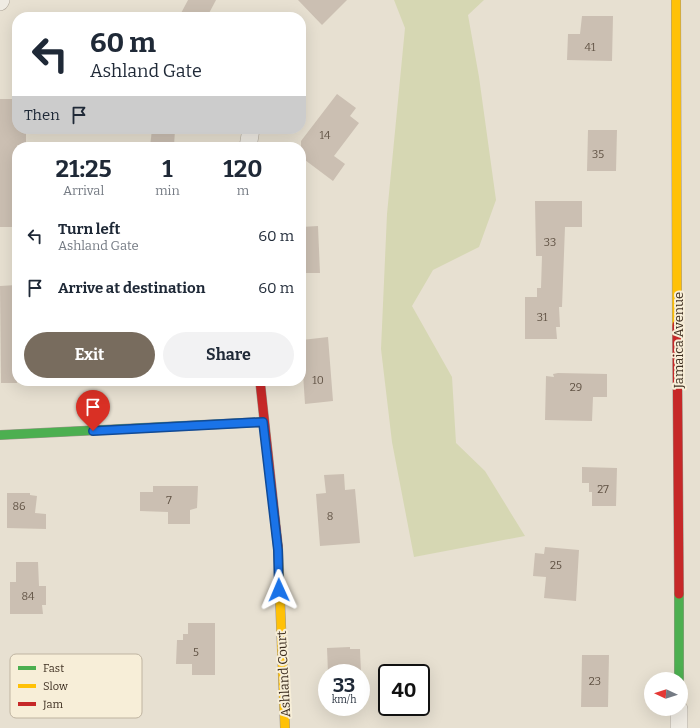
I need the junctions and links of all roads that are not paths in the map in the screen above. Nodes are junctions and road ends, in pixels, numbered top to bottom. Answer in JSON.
{"nodes":[{"id":1,"x":676,"y":0,"type":"edge"},
{"id":2,"x":260,"y":386,"type":"edge"},
{"id":3,"x":263,"y":422,"type":"junction"},
{"id":4,"x":0,"y":435,"type":"edge"},
{"id":5,"x":679,"y":672,"type":"edge"},
{"id":6,"x":679,"y":716,"type":"edge"},
{"id":7,"x":285,"y":728,"type":"edge"},
{"id":8,"x":679,"y":728,"type":"edge"}],
"edges":[{"from":1,"to":5,"type":"street","name":"Jamaica Avenue"},
{"from":2,"to":3,"type":"street","name":"Ashland Court"},
{"from":3,"to":4,"type":"street"},
{"from":3,"to":7,"type":"street","name":"Ashland Court"},
{"from":6,"to":8,"type":"street"}]}
